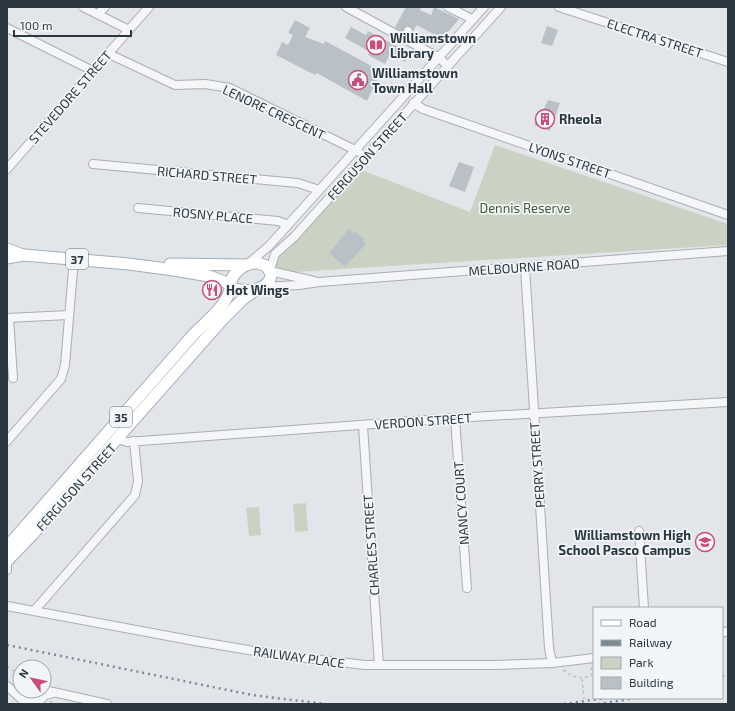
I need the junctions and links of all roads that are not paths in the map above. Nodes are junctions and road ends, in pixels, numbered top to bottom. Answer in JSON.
{"nodes":[{"id":1,"x":83,"y":7,"type":"edge"},
{"id":2,"x":104,"y":7,"type":"edge"},
{"id":3,"x":149,"y":7,"type":"edge"},
{"id":4,"x":346,"y":7,"type":"edge"},
{"id":5,"x":448,"y":7,"type":"edge"},
{"id":6,"x":484,"y":7,"type":"edge"},
{"id":7,"x":501,"y":7,"type":"edge"},
{"id":8,"x":559,"y":7,"type":"edge"},
{"id":9,"x":98,"y":14,"type":"junction"},
{"id":10,"x":472,"y":19,"type":"junction"},
{"id":11,"x":7,"y":28,"type":"edge"},
{"id":12,"x":129,"y":30,"type":"junction"},
{"id":13,"x":109,"y":54,"type":"junction"},
{"id":14,"x":438,"y":57,"type":"junction"},
{"id":15,"x":728,"y":62,"type":"edge"},
{"id":16,"x":448,"y":66,"type":"junction"},
{"id":17,"x":93,"y":71,"type":"junction"},
{"id":18,"x":413,"y":103,"type":"junction"},
{"id":19,"x":356,"y":151,"type":"junction"},
{"id":20,"x":371,"y":151,"type":"junction"},
{"id":21,"x":93,"y":164,"type":"dead end"},
{"id":22,"x":7,"y":169,"type":"edge"},
{"id":23,"x":319,"y":190,"type":"junction"},
{"id":24,"x":138,"y":208,"type":"dead end"},
{"id":25,"x":728,"y":215,"type":"edge"},
{"id":26,"x":288,"y":225,"type":"junction"},
{"id":27,"x":7,"y":249,"type":"edge"},
{"id":28,"x":728,"y":251,"type":"edge"},
{"id":29,"x":24,"y":255,"type":"junction"},
{"id":30,"x":7,"y":258,"type":"edge"},
{"id":31,"x":74,"y":259,"type":"junction"},
{"id":32,"x":129,"y":264,"type":"junction"},
{"id":33,"x":247,"y":264,"type":"junction"},
{"id":34,"x":525,"y":267,"type":"junction"},
{"id":35,"x":270,"y":271,"type":"junction"},
{"id":36,"x":319,"y":282,"type":"junction"},
{"id":37,"x":230,"y":285,"type":"junction"},
{"id":38,"x":259,"y":288,"type":"junction"},
{"id":39,"x":69,"y":315,"type":"junction"},
{"id":40,"x":8,"y":318,"type":"edge"},
{"id":41,"x":13,"y":378,"type":"dead end"},
{"id":42,"x":728,"y":402,"type":"edge"},
{"id":43,"x":534,"y":414,"type":"junction"},
{"id":44,"x":455,"y":418,"type":"junction"},
{"id":45,"x":364,"y":426,"type":"junction"},
{"id":46,"x":108,"y":431,"type":"junction"},
{"id":47,"x":118,"y":439,"type":"junction"},
{"id":48,"x":7,"y":441,"type":"edge"},
{"id":49,"x":134,"y":441,"type":"junction"},
{"id":50,"x":639,"y":530,"type":"dead end"},
{"id":51,"x":7,"y":547,"type":"edge"},
{"id":52,"x":7,"y":561,"type":"edge"},
{"id":53,"x":7,"y":570,"type":"edge"},
{"id":54,"x":467,"y":588,"type":"dead end"},
{"id":55,"x":7,"y":606,"type":"edge"},
{"id":56,"x":644,"y":607,"type":"edge"},
{"id":57,"x":34,"y":611,"type":"junction"},
{"id":58,"x":592,"y":659,"type":"edge"},
{"id":59,"x":552,"y":663,"type":"junction"},
{"id":60,"x":379,"y":665,"type":"junction"},
{"id":61,"x":7,"y":686,"type":"edge"},
{"id":62,"x":53,"y":693,"type":"joint"},
{"id":63,"x":27,"y":704,"type":"edge"},
{"id":64,"x":37,"y":704,"type":"edge"},
{"id":65,"x":107,"y":704,"type":"edge"}],
"edges":[{"from":1,"to":9,"type":"street"},
{"from":2,"to":9,"type":"street"},
{"from":3,"to":12,"type":"street","name":"STEVEDORE STREET"},
{"from":4,"to":14,"type":"street"},
{"from":5,"to":10,"type":"street"},
{"from":6,"to":10,"type":"street","name":"FERGUSON STREET","number":"35"},
{"from":7,"to":16,"type":"street","name":"FERGUSON STREET","number":"35"},
{"from":8,"to":15,"type":"street","name":"ELECTRA STREET"},
{"from":9,"to":12,"type":"street"},
{"from":10,"to":14,"type":"street","name":"FERGUSON STREET","number":"35"},
{"from":11,"to":17,"type":"street"},
{"from":12,"to":13,"type":"street","name":"STEVEDORE STREET"},
{"from":13,"to":17,"type":"street","name":"STEVEDORE STREET"},
{"from":13,"to":19,"type":"street","name":"LENORE CRESCENT"},
{"from":14,"to":16,"type":"street"},
{"from":14,"to":19,"type":"street","name":"FERGUSON STREET","number":"35"},
{"from":16,"to":18,"type":"street","name":"FERGUSON STREET","number":"35"},
{"from":17,"to":22,"type":"street","name":"STEVEDORE STREET"},
{"from":18,"to":20,"type":"street","name":"FERGUSON STREET","number":"35"},
{"from":18,"to":25,"type":"street","name":"LYONS STREET"},
{"from":19,"to":20,"type":"street","name":"LENORE CRESCENT"},
{"from":19,"to":23,"type":"street","name":"FERGUSON STREET","number":"35"},
{"from":20,"to":35,"type":"street","name":"FERGUSON STREET","number":"35"},
{"from":21,"to":23,"type":"street","name":"RICHARD STREET"},
{"from":23,"to":26,"type":"street","name":"FERGUSON STREET","number":"35"},
{"from":24,"to":26,"type":"street","name":"ROSNY PLACE"},
{"from":26,"to":33,"type":"street","name":"FERGUSON STREET","number":"35"},
{"from":27,"to":29,"type":"main road","number":"37"},
{"from":28,"to":34,"type":"street","name":"MELBOURNE ROAD"},
{"from":29,"to":30,"type":"main road","number":"37"},
{"from":29,"to":31,"type":"main road","number":"37"},
{"from":31,"to":32,"type":"main road","number":"37"},
{"from":31,"to":39,"type":"street"},
{"from":32,"to":33,"type":"main road","number":"37"},
{"from":32,"to":37,"type":"main road","number":"37"},
{"from":33,"to":35,"type":"main road"},
{"from":33,"to":37,"type":"main road","number":"35"},
{"from":34,"to":36,"type":"street","name":"MELBOURNE ROAD"},
{"from":34,"to":43,"type":"street","name":"PERRY STREET"},
{"from":35,"to":36,"type":"street","name":"MELBOURNE ROAD"},
{"from":35,"to":38,"type":"main road","number":"35"},
{"from":36,"to":38,"type":"street","name":"MELBOURNE ROAD"},
{"from":37,"to":38,"type":"main road"},
{"from":37,"to":46,"type":"main road","name":"FERGUSON STREET","number":"35"},
{"from":38,"to":47,"type":"main road","name":"FERGUSON STREET","number":"35"},
{"from":39,"to":40,"type":"street"},
{"from":39,"to":48,"type":"street"},
{"from":40,"to":41,"type":"street"},
{"from":42,"to":43,"type":"street","name":"VERDON STREET"},
{"from":43,"to":44,"type":"street","name":"VERDON STREET"},
{"from":43,"to":59,"type":"street","name":"PERRY STREET"},
{"from":44,"to":45,"type":"street","name":"VERDON STREET"},
{"from":44,"to":54,"type":"street","name":"NANCY COURT"},
{"from":45,"to":49,"type":"street","name":"VERDON STREET"},
{"from":45,"to":60,"type":"street","name":"CHARLES STREET"},
{"from":46,"to":47,"type":"main road"},
{"from":46,"to":51,"type":"main road","name":"FERGUSON STREET","number":"35"},
{"from":47,"to":49,"type":"street","name":"VERDON STREET"},
{"from":47,"to":52,"type":"main road","name":"FERGUSON STREET","number":"35"},
{"from":49,"to":57,"type":"street"},
{"from":50,"to":56,"type":"street"},
{"from":52,"to":53,"type":"street"},
{"from":55,"to":57,"type":"street","name":"RAILWAY PLACE"},
{"from":57,"to":60,"type":"street","name":"RAILWAY PLACE"},
{"from":58,"to":59,"type":"street","name":"RAILWAY PLACE"},
{"from":59,"to":60,"type":"street","name":"RAILWAY PLACE"},
{"from":61,"to":63,"type":"street"},
{"from":62,"to":64,"type":"street"},
{"from":62,"to":65,"type":"street"}]}
